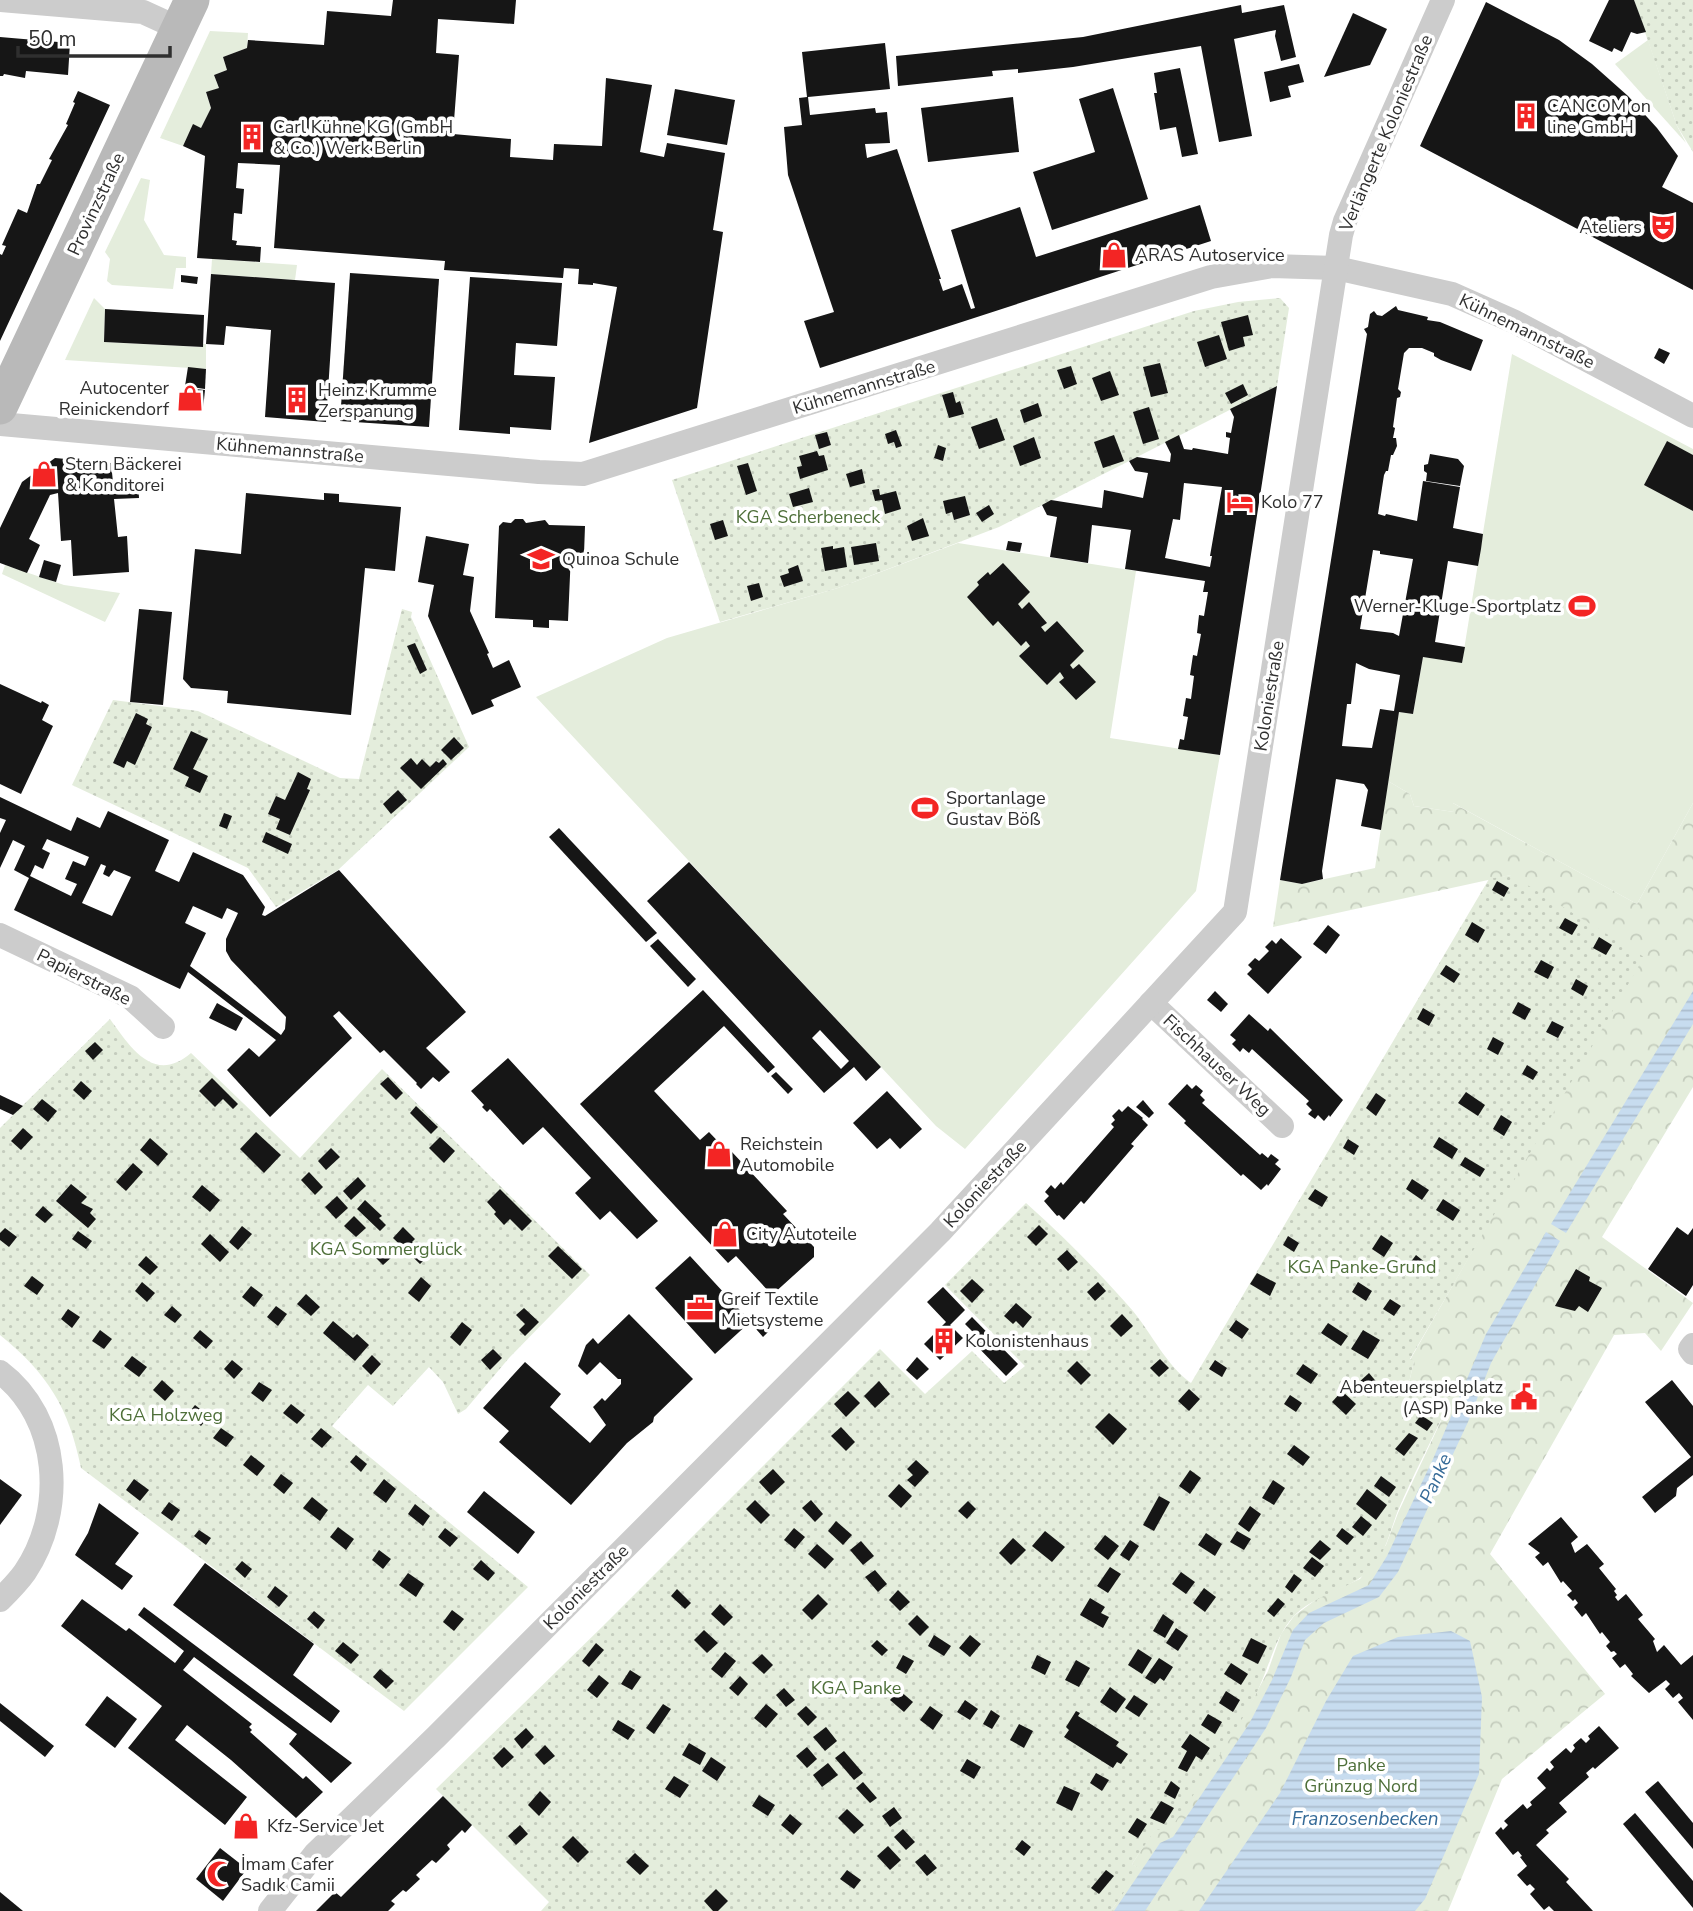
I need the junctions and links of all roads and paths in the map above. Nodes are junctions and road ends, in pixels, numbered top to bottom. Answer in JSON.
{"nodes":[{"id":1,"x":0,"y":0,"type":"edge"},
{"id":2,"x":1443,"y":0,"type":"edge"},
{"id":3,"x":185,"y":14,"type":"edge"},
{"id":4,"x":1336,"y":268,"type":"junction"},
{"id":5,"x":0,"y":407,"type":"edge"},
{"id":6,"x":1693,"y":416,"type":"edge"},
{"id":7,"x":0,"y":424,"type":"edge"},
{"id":8,"x":0,"y":935,"type":"edge"},
{"id":9,"x":1151,"y":1003,"type":"junction"},
{"id":10,"x":163,"y":1027,"type":"dead end"},
{"id":11,"x":1282,"y":1126,"type":"dead end"},
{"id":12,"x":0,"y":1372,"type":"edge"},
{"id":13,"x":0,"y":1600,"type":"edge"},
{"id":14,"x":270,"y":1911,"type":"edge"}],
"edges":[{"from":1,"to":3,"type":"street"},
{"from":2,"to":4,"type":"street","name":"Verlängerte Koloniestraße"},
{"from":3,"to":5,"type":"main road","name":"Provinzstraße"},
{"from":4,"to":6,"type":"street","name":"Kühnemannstraße"},
{"from":4,"to":7,"type":"street","name":"Kühnemannstraße"},
{"from":4,"to":9,"type":"street","name":"Koloniestraße"},
{"from":8,"to":10,"type":"street","name":"Papierstraße"},
{"from":9,"to":11,"type":"street","name":"Fischhauser Weg"},
{"from":9,"to":14,"type":"street","name":"Koloniestraße"},
{"from":12,"to":13,"type":"street"}]}
